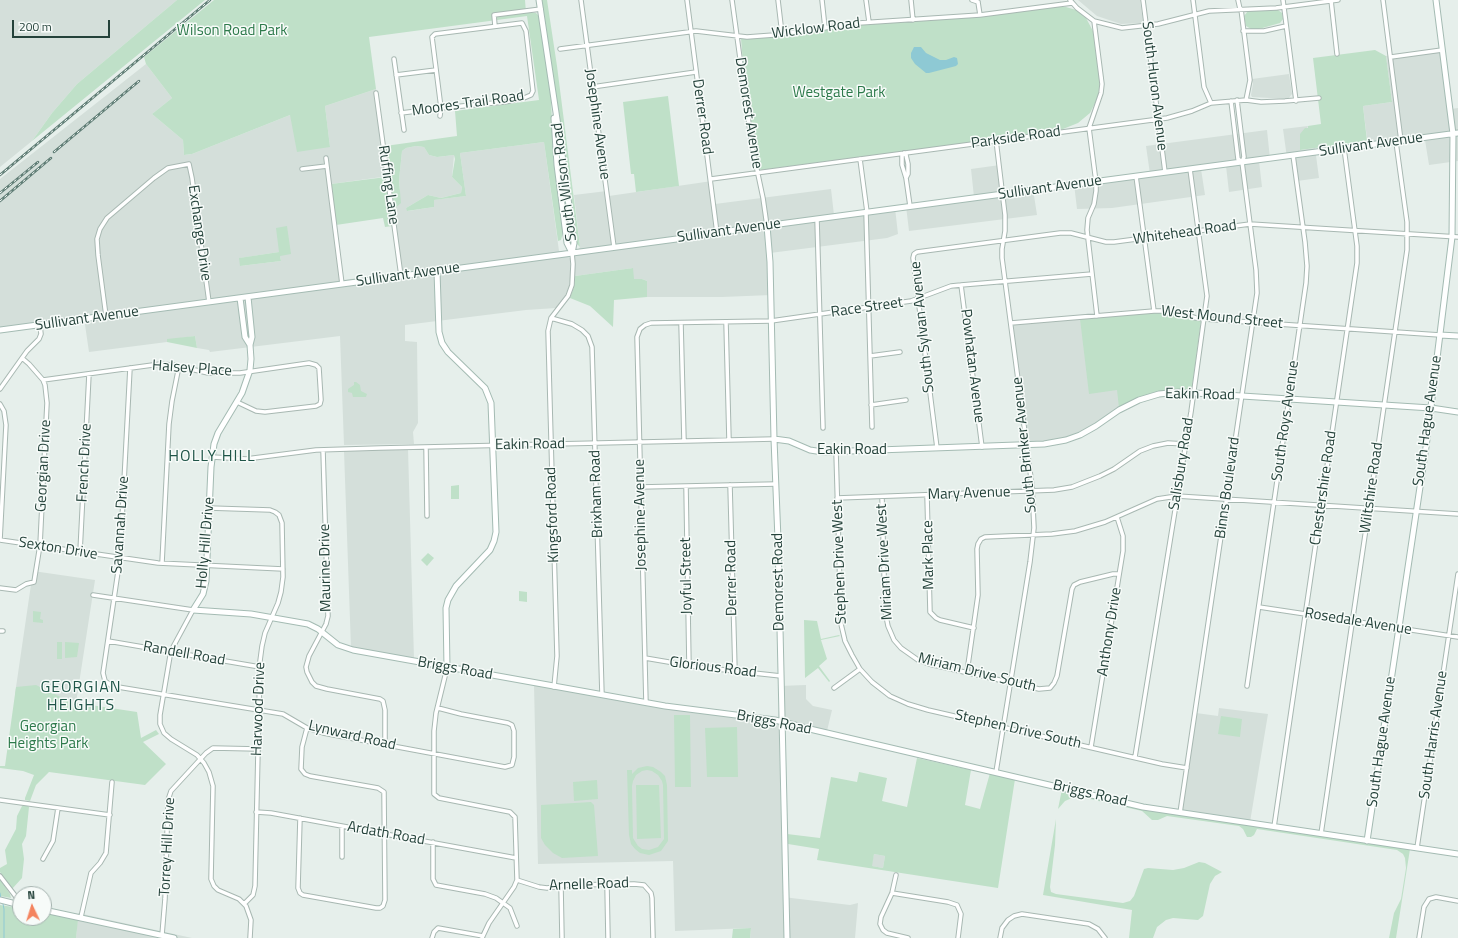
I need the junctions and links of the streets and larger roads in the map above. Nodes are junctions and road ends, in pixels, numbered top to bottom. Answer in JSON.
{"nodes":[{"id":1,"x":539,"y":0,"type":"edge"},
{"id":2,"x":581,"y":0,"type":"edge"},
{"id":3,"x":687,"y":0,"type":"edge"},
{"id":4,"x":732,"y":0,"type":"edge"},
{"id":5,"x":778,"y":0,"type":"edge"},
{"id":6,"x":822,"y":0,"type":"edge"},
{"id":7,"x":866,"y":0,"type":"edge"},
{"id":8,"x":911,"y":0,"type":"edge"},
{"id":9,"x":972,"y":0,"type":"edge"},
{"id":10,"x":1143,"y":0,"type":"edge"},
{"id":11,"x":1193,"y":0,"type":"edge"},
{"id":12,"x":1238,"y":0,"type":"edge"},
{"id":13,"x":1283,"y":0,"type":"edge"},
{"id":14,"x":1331,"y":0,"type":"edge"},
{"id":15,"x":1338,"y":0,"type":"edge"},
{"id":16,"x":1383,"y":0,"type":"edge"},
{"id":17,"x":1436,"y":0,"type":"edge"},
{"id":18,"x":980,"y":1,"type":"edge"},
{"id":19,"x":1071,"y":2,"type":"edge"},
{"id":20,"x":1284,"y":7,"type":"junction"},
{"id":21,"x":541,"y":9,"type":"junction"},
{"id":22,"x":1240,"y":9,"type":"junction"},
{"id":23,"x":980,"y":15,"type":"junction"},
{"id":24,"x":1194,"y":15,"type":"junction"},
{"id":25,"x":913,"y":20,"type":"junction"},
{"id":26,"x":1094,"y":21,"type":"junction"},
{"id":27,"x":869,"y":22,"type":"junction"},
{"id":28,"x":495,"y":26,"type":"junction"},
{"id":29,"x":1146,"y":26,"type":"junction"},
{"id":30,"x":1286,"y":26,"type":"junction"},
{"id":31,"x":825,"y":28,"type":"junction"},
{"id":32,"x":1243,"y":31,"type":"junction"},
{"id":33,"x":691,"y":32,"type":"junction"},
{"id":34,"x":782,"y":34,"type":"junction"},
{"id":35,"x":737,"y":36,"type":"junction"},
{"id":36,"x":587,"y":46,"type":"junction"},
{"id":37,"x":560,"y":49,"type":"dead end"},
{"id":38,"x":1442,"y":50,"type":"junction"},
{"id":39,"x":1337,"y":54,"type":"dead end"},
{"id":40,"x":1391,"y":58,"type":"junction"},
{"id":41,"x":394,"y":59,"type":"dead end"},
{"id":42,"x":436,"y":70,"type":"junction"},
{"id":43,"x":696,"y":72,"type":"junction"},
{"id":44,"x":396,"y":75,"type":"junction"},
{"id":45,"x":592,"y":87,"type":"junction"},
{"id":46,"x":376,"y":93,"type":"dead end"},
{"id":47,"x":1319,"y":98,"type":"dead end"},
{"id":48,"x":1237,"y":100,"type":"junction"},
{"id":49,"x":1246,"y":100,"type":"junction"},
{"id":50,"x":1296,"y":100,"type":"junction"},
{"id":51,"x":1231,"y":101,"type":"junction"},
{"id":52,"x":1211,"y":104,"type":"junction"},
{"id":53,"x":441,"y":108,"type":"junction"},
{"id":54,"x":402,"y":113,"type":"junction"},
{"id":55,"x":440,"y":116,"type":"dead end"},
{"id":56,"x":1158,"y":119,"type":"junction"},
{"id":57,"x":1089,"y":128,"type":"junction"},
{"id":58,"x":404,"y":130,"type":"dead end"},
{"id":59,"x":1455,"y":134,"type":"edge"},
{"id":60,"x":996,"y":140,"type":"junction"},
{"id":61,"x":1398,"y":141,"type":"junction"},
{"id":62,"x":1344,"y":148,"type":"junction"},
{"id":63,"x":904,"y":153,"type":"junction"},
{"id":64,"x":1293,"y":155,"type":"junction"},
{"id":65,"x":326,"y":158,"type":"dead end"},
{"id":66,"x":860,"y":159,"type":"junction"},
{"id":67,"x":1242,"y":162,"type":"junction"},
{"id":68,"x":327,"y":166,"type":"junction"},
{"id":69,"x":302,"y":169,"type":"dead end"},
{"id":70,"x":1190,"y":169,"type":"junction"},
{"id":71,"x":1165,"y":172,"type":"junction"},
{"id":72,"x":757,"y":173,"type":"junction"},
{"id":73,"x":1136,"y":176,"type":"junction"},
{"id":74,"x":711,"y":179,"type":"junction"},
{"id":75,"x":1096,"y":182,"type":"junction"},
{"id":76,"x":1002,"y":194,"type":"junction"},
{"id":77,"x":910,"y":206,"type":"junction"},
{"id":78,"x":867,"y":212,"type":"junction"},
{"id":79,"x":818,"y":219,"type":"junction"},
{"id":80,"x":1250,"y":224,"type":"junction"},
{"id":81,"x":767,"y":226,"type":"junction"},
{"id":82,"x":1303,"y":227,"type":"junction"},
{"id":83,"x":1355,"y":230,"type":"junction"},
{"id":84,"x":1198,"y":231,"type":"junction"},
{"id":85,"x":718,"y":233,"type":"junction"},
{"id":86,"x":1408,"y":234,"type":"junction"},
{"id":87,"x":1087,"y":237,"type":"junction"},
{"id":88,"x":1452,"y":237,"type":"junction"},
{"id":89,"x":1458,"y":237,"type":"edge"},
{"id":90,"x":1144,"y":238,"type":"junction"},
{"id":91,"x":1004,"y":240,"type":"junction"},
{"id":92,"x":614,"y":247,"type":"junction"},
{"id":93,"x":572,"y":253,"type":"junction"},
{"id":94,"x":915,"y":253,"type":"joint"},
{"id":95,"x":437,"y":271,"type":"junction"},
{"id":96,"x":1092,"y":274,"type":"junction"},
{"id":97,"x":401,"y":276,"type":"junction"},
{"id":98,"x":1005,"y":281,"type":"junction"},
{"id":99,"x":342,"y":284,"type":"junction"},
{"id":100,"x":961,"y":285,"type":"junction"},
{"id":101,"x":248,"y":297,"type":"junction"},
{"id":102,"x":240,"y":298,"type":"junction"},
{"id":103,"x":918,"y":299,"type":"junction"},
{"id":104,"x":209,"y":302,"type":"junction"},
{"id":105,"x":869,"y":308,"type":"junction"},
{"id":106,"x":1154,"y":311,"type":"junction"},
{"id":107,"x":820,"y":314,"type":"junction"},
{"id":108,"x":106,"y":316,"type":"junction"},
{"id":109,"x":1097,"y":316,"type":"junction"},
{"id":110,"x":551,"y":318,"type":"junction"},
{"id":111,"x":1204,"y":319,"type":"junction"},
{"id":112,"x":771,"y":321,"type":"junction"},
{"id":113,"x":726,"y":322,"type":"junction"},
{"id":114,"x":1253,"y":322,"type":"junction"},
{"id":115,"x":681,"y":323,"type":"junction"},
{"id":116,"x":1011,"y":323,"type":"junction"},
{"id":117,"x":40,"y":325,"type":"junction"},
{"id":118,"x":1300,"y":326,"type":"junction"},
{"id":119,"x":640,"y":329,"type":"joint"},
{"id":120,"x":1348,"y":329,"type":"junction"},
{"id":121,"x":0,"y":330,"type":"edge"},
{"id":122,"x":1395,"y":332,"type":"junction"},
{"id":123,"x":1440,"y":335,"type":"junction"},
{"id":124,"x":1458,"y":336,"type":"edge"},
{"id":125,"x":250,"y":345,"type":"junction"},
{"id":126,"x":900,"y":352,"type":"dead end"},
{"id":127,"x":870,"y":356,"type":"junction"},
{"id":128,"x":22,"y":358,"type":"junction"},
{"id":129,"x":180,"y":366,"type":"junction"},
{"id":130,"x":130,"y":368,"type":"junction"},
{"id":131,"x":250,"y":371,"type":"junction"},
{"id":132,"x":89,"y":374,"type":"junction"},
{"id":133,"x":43,"y":380,"type":"junction"},
{"id":134,"x":0,"y":389,"type":"edge"},
{"id":135,"x":1193,"y":392,"type":"junction"},
{"id":136,"x":1242,"y":396,"type":"junction"},
{"id":137,"x":1289,"y":399,"type":"junction"},
{"id":138,"x":906,"y":400,"type":"dead end"},
{"id":139,"x":237,"y":402,"type":"junction"},
{"id":140,"x":1336,"y":402,"type":"junction"},
{"id":141,"x":0,"y":404,"type":"edge"},
{"id":142,"x":871,"y":405,"type":"junction"},
{"id":143,"x":1384,"y":405,"type":"junction"},
{"id":144,"x":1431,"y":408,"type":"junction"},
{"id":145,"x":1458,"y":412,"type":"edge"},
{"id":146,"x":872,"y":427,"type":"dead end"},
{"id":147,"x":823,"y":428,"type":"dead end"},
{"id":148,"x":774,"y":439,"type":"junction"},
{"id":149,"x":729,"y":440,"type":"junction"},
{"id":150,"x":684,"y":441,"type":"junction"},
{"id":151,"x":639,"y":442,"type":"junction"},
{"id":152,"x":595,"y":443,"type":"junction"},
{"id":153,"x":551,"y":444,"type":"junction"},
{"id":154,"x":1185,"y":444,"type":"junction"},
{"id":155,"x":1027,"y":445,"type":"junction"},
{"id":156,"x":493,"y":446,"type":"junction"},
{"id":157,"x":426,"y":447,"type":"junction"},
{"id":158,"x":982,"y":447,"type":"junction"},
{"id":159,"x":937,"y":448,"type":"junction"},
{"id":160,"x":323,"y":450,"type":"junction"},
{"id":161,"x":836,"y":451,"type":"junction"},
{"id":162,"x":212,"y":457,"type":"junction"},
{"id":163,"x":776,"y":484,"type":"junction"},
{"id":164,"x":730,"y":485,"type":"junction"},
{"id":165,"x":686,"y":486,"type":"junction"},
{"id":166,"x":640,"y":487,"type":"junction"},
{"id":167,"x":1033,"y":492,"type":"junction"},
{"id":168,"x":927,"y":495,"type":"junction"},
{"id":169,"x":1177,"y":496,"type":"junction"},
{"id":170,"x":882,"y":497,"type":"junction"},
{"id":171,"x":837,"y":498,"type":"junction"},
{"id":172,"x":1227,"y":499,"type":"junction"},
{"id":173,"x":1274,"y":502,"type":"junction"},
{"id":174,"x":1321,"y":504,"type":"junction"},
{"id":175,"x":209,"y":508,"type":"junction"},
{"id":176,"x":1369,"y":508,"type":"junction"},
{"id":177,"x":1416,"y":511,"type":"junction"},
{"id":178,"x":1458,"y":514,"type":"edge"},
{"id":179,"x":427,"y":516,"type":"dead end"},
{"id":180,"x":1117,"y":517,"type":"junction"},
{"id":181,"x":1033,"y":535,"type":"junction"},
{"id":182,"x":0,"y":540,"type":"edge"},
{"id":183,"x":40,"y":546,"type":"junction"},
{"id":184,"x":80,"y":552,"type":"junction"},
{"id":185,"x":120,"y":558,"type":"junction"},
{"id":186,"x":162,"y":563,"type":"junction"},
{"id":187,"x":206,"y":565,"type":"junction"},
{"id":188,"x":283,"y":569,"type":"junction"},
{"id":189,"x":1119,"y":574,"type":"junction"},
{"id":190,"x":1458,"y":574,"type":"edge"},
{"id":191,"x":0,"y":588,"type":"edge"},
{"id":192,"x":93,"y":595,"type":"dead end"},
{"id":193,"x":114,"y":598,"type":"junction"},
{"id":194,"x":1259,"y":607,"type":"junction"},
{"id":195,"x":193,"y":610,"type":"junction"},
{"id":196,"x":1305,"y":614,"type":"junction"},
{"id":197,"x":272,"y":618,"type":"junction"},
{"id":198,"x":1352,"y":622,"type":"junction"},
{"id":199,"x":974,"y":628,"type":"junction"},
{"id":200,"x":1398,"y":629,"type":"junction"},
{"id":201,"x":321,"y":632,"type":"junction"},
{"id":202,"x":1448,"y":636,"type":"junction"},
{"id":203,"x":1458,"y":638,"type":"edge"},
{"id":204,"x":108,"y":641,"type":"junction"},
{"id":205,"x":901,"y":648,"type":"joint"},
{"id":206,"x":171,"y":652,"type":"junction"},
{"id":207,"x":644,"y":658,"type":"junction"},
{"id":208,"x":690,"y":666,"type":"junction"},
{"id":209,"x":260,"y":667,"type":"junction"},
{"id":210,"x":447,"y":668,"type":"junction"},
{"id":211,"x":860,"y":669,"type":"junction"},
{"id":212,"x":735,"y":671,"type":"junction"},
{"id":213,"x":967,"y":672,"type":"junction"},
{"id":214,"x":781,"y":676,"type":"junction"},
{"id":215,"x":105,"y":681,"type":"joint"},
{"id":216,"x":1011,"y":683,"type":"junction"},
{"id":217,"x":1247,"y":686,"type":"dead end"},
{"id":218,"x":554,"y":687,"type":"junction"},
{"id":219,"x":834,"y":688,"type":"dead end"},
{"id":220,"x":163,"y":694,"type":"junction"},
{"id":221,"x":602,"y":695,"type":"junction"},
{"id":222,"x":646,"y":703,"type":"junction"},
{"id":223,"x":438,"y":708,"type":"junction"},
{"id":224,"x":259,"y":710,"type":"junction"},
{"id":225,"x":782,"y":722,"type":"junction"},
{"id":226,"x":1004,"y":727,"type":"junction"},
{"id":227,"x":307,"y":728,"type":"junction"},
{"id":228,"x":385,"y":744,"type":"junction"},
{"id":229,"x":1091,"y":747,"type":"junction"},
{"id":230,"x":258,"y":749,"type":"junction"},
{"id":231,"x":433,"y":753,"type":"junction"},
{"id":232,"x":1135,"y":757,"type":"junction"},
{"id":233,"x":201,"y":759,"type":"junction"},
{"id":234,"x":1187,"y":768,"type":"junction"},
{"id":235,"x":996,"y":772,"type":"junction"},
{"id":236,"x":112,"y":782,"type":"dead end"},
{"id":237,"x":0,"y":800,"type":"edge"},
{"id":238,"x":58,"y":808,"type":"junction"},
{"id":239,"x":256,"y":812,"type":"junction"},
{"id":240,"x":1180,"y":813,"type":"junction"},
{"id":241,"x":110,"y":815,"type":"junction"},
{"id":242,"x":300,"y":818,"type":"junction"},
{"id":243,"x":342,"y":826,"type":"junction"},
{"id":244,"x":1274,"y":827,"type":"junction"},
{"id":245,"x":385,"y":834,"type":"junction"},
{"id":246,"x":1321,"y":834,"type":"junction"},
{"id":247,"x":1367,"y":841,"type":"junction"},
{"id":248,"x":433,"y":842,"type":"junction"},
{"id":249,"x":1417,"y":848,"type":"junction"},
{"id":250,"x":1458,"y":853,"type":"edge"},
{"id":251,"x":342,"y":857,"type":"dead end"},
{"id":252,"x":516,"y":858,"type":"junction"},
{"id":253,"x":43,"y":859,"type":"dead end"},
{"id":254,"x":896,"y":875,"type":"dead end"},
{"id":255,"x":0,"y":876,"type":"edge"},
{"id":256,"x":517,"y":880,"type":"junction"},
{"id":257,"x":607,"y":885,"type":"junction"},
{"id":258,"x":561,"y":886,"type":"junction"},
{"id":259,"x":12,"y":892,"type":"edge"},
{"id":260,"x":892,"y":893,"type":"junction"},
{"id":261,"x":0,"y":900,"type":"edge"},
{"id":262,"x":1458,"y":901,"type":"edge"},
{"id":263,"x":12,"y":903,"type":"edge"},
{"id":264,"x":503,"y":903,"type":"junction"},
{"id":265,"x":244,"y":904,"type":"junction"},
{"id":266,"x":52,"y":912,"type":"edge"},
{"id":267,"x":81,"y":917,"type":"junction"},
{"id":268,"x":517,"y":926,"type":"dead end"},
{"id":269,"x":162,"y":935,"type":"junction"},
{"id":270,"x":483,"y":937,"type":"edge"},
{"id":271,"x":174,"y":938,"type":"edge"},
{"id":272,"x":250,"y":938,"type":"edge"},
{"id":273,"x":432,"y":938,"type":"edge"},
{"id":274,"x":562,"y":938,"type":"edge"},
{"id":275,"x":608,"y":938,"type":"edge"},
{"id":276,"x":653,"y":938,"type":"edge"},
{"id":277,"x":787,"y":938,"type":"edge"},
{"id":278,"x":908,"y":938,"type":"edge"},
{"id":279,"x":958,"y":938,"type":"edge"},
{"id":280,"x":1000,"y":938,"type":"edge"},
{"id":281,"x":1105,"y":938,"type":"edge"},
{"id":282,"x":1419,"y":938,"type":"edge"}],
"edges":[{"from":1,"to":21,"type":"street","name":"South Wilson Road"},
{"from":2,"to":36,"type":"street","name":"Josephine Avenue"},
{"from":3,"to":33,"type":"street","name":"Derrer Road"},
{"from":4,"to":35,"type":"street","name":"Demorest Avenue"},
{"from":5,"to":34,"type":"street"},
{"from":6,"to":31,"type":"street"},
{"from":7,"to":27,"type":"street"},
{"from":8,"to":25,"type":"street"},
{"from":9,"to":18,"type":"street"},
{"from":10,"to":29,"type":"street","name":"South Huron Avenue"},
{"from":11,"to":24,"type":"street"},
{"from":12,"to":22,"type":"street"},
{"from":13,"to":20,"type":"street"},
{"from":14,"to":15,"type":"street"},
{"from":14,"to":20,"type":"street"},
{"from":14,"to":39,"type":"street"},
{"from":16,"to":40,"type":"street","name":"Wiltshire Road"},
{"from":17,"to":38,"type":"street","name":"South Hague Avenue"},
{"from":18,"to":23,"type":"street"},
{"from":19,"to":23,"type":"street","name":"Wicklow Road"},
{"from":19,"to":26,"type":"street"},
{"from":20,"to":22,"type":"street"},
{"from":20,"to":30,"type":"street"},
{"from":21,"to":28,"type":"street"},
{"from":21,"to":93,"type":"street","name":"South Wilson Road"},
{"from":22,"to":24,"type":"street"},
{"from":22,"to":32,"type":"street"},
{"from":23,"to":25,"type":"street","name":"Wicklow Road"},
{"from":24,"to":29,"type":"street"},
{"from":24,"to":52,"type":"street"},
{"from":25,"to":27,"type":"street","name":"Wicklow Road"},
{"from":26,"to":29,"type":"street"},
{"from":26,"to":57,"type":"street"},
{"from":27,"to":31,"type":"street","name":"Wicklow Road"},
{"from":28,"to":42,"type":"street"},
{"from":28,"to":53,"type":"street","name":"Moores Trail Road"},
{"from":29,"to":56,"type":"street","name":"South Huron Avenue"},
{"from":30,"to":32,"type":"street"},
{"from":30,"to":50,"type":"street"},
{"from":31,"to":34,"type":"street","name":"Wicklow Road"},
{"from":32,"to":49,"type":"street"},
{"from":33,"to":35,"type":"street","name":"Wicklow Road"},
{"from":33,"to":36,"type":"street","name":"Wicklow Road"},
{"from":33,"to":43,"type":"street","name":"Derrer Road"},
{"from":34,"to":35,"type":"street","name":"Wicklow Road"},
{"from":35,"to":72,"type":"street","name":"Demorest Avenue"},
{"from":36,"to":37,"type":"street","name":"Wicklow Road"},
{"from":36,"to":45,"type":"street","name":"Josephine Avenue"},
{"from":38,"to":40,"type":"street"},
{"from":38,"to":59,"type":"street","name":"South Hague Avenue"},
{"from":40,"to":61,"type":"street","name":"Wiltshire Road"},
{"from":41,"to":44,"type":"street"},
{"from":42,"to":44,"type":"street"},
{"from":42,"to":53,"type":"street"},
{"from":43,"to":45,"type":"street"},
{"from":43,"to":74,"type":"street","name":"Derrer Road"},
{"from":44,"to":54,"type":"street"},
{"from":45,"to":92,"type":"street","name":"Josephine Avenue"},
{"from":46,"to":97,"type":"street","name":"Ruffing Lane"},
{"from":47,"to":50,"type":"street","name":"Parkside Road"},
{"from":48,"to":49,"type":"street","name":"Parkside Road"},
{"from":48,"to":51,"type":"street","name":"Parkside Road"},
{"from":48,"to":67,"type":"street","name":"Binns Boulevard"},
{"from":49,"to":50,"type":"street","name":"Parkside Road"},
{"from":51,"to":52,"type":"street","name":"Parkside Road"},
{"from":51,"to":67,"type":"street","name":"Binns Boulevard"},
{"from":52,"to":56,"type":"street","name":"Parkside Road"},
{"from":53,"to":54,"type":"street","name":"Moores Trail Road"},
{"from":53,"to":55,"type":"street"},
{"from":54,"to":58,"type":"street"},
{"from":56,"to":57,"type":"street","name":"Parkside Road"},
{"from":56,"to":71,"type":"street","name":"South Huron Avenue"},
{"from":57,"to":60,"type":"street","name":"Parkside Road"},
{"from":57,"to":75,"type":"street"},
{"from":59,"to":61,"type":"street","name":"Sullivant Avenue"},
{"from":59,"to":88,"type":"street","name":"South Hague Avenue"},
{"from":60,"to":63,"type":"street","name":"Parkside Road"},
{"from":60,"to":76,"type":"street","name":"South Brinker Avenue"},
{"from":61,"to":62,"type":"street","name":"Sullivant Avenue"},
{"from":61,"to":86,"type":"street","name":"Wiltshire Road"},
{"from":62,"to":64,"type":"street","name":"Sullivant Avenue"},
{"from":62,"to":83,"type":"street","name":"Chestershire Road"},
{"from":63,"to":66,"type":"street","name":"Parkside Road"},
{"from":63,"to":77,"type":"street"},
{"from":64,"to":67,"type":"street","name":"Sullivant Avenue"},
{"from":64,"to":82,"type":"street","name":"South Roys Avenue"},
{"from":65,"to":68,"type":"street"},
{"from":66,"to":72,"type":"street","name":"Parkside Road"},
{"from":66,"to":78,"type":"street"},
{"from":67,"to":70,"type":"street","name":"Sullivant Avenue"},
{"from":67,"to":80,"type":"street","name":"Binns Boulevard"},
{"from":68,"to":69,"type":"street"},
{"from":68,"to":99,"type":"street"},
{"from":70,"to":71,"type":"street","name":"Sullivant Avenue"},
{"from":70,"to":84,"type":"street","name":"Salisbury Road"},
{"from":71,"to":73,"type":"street","name":"Sullivant Avenue"},
{"from":72,"to":74,"type":"street","name":"Parkside Road"},
{"from":72,"to":81,"type":"street","name":"Demorest Avenue"},
{"from":73,"to":75,"type":"street","name":"Sullivant Avenue"},
{"from":73,"to":90,"type":"street"},
{"from":74,"to":85,"type":"street","name":"Derrer Road"},
{"from":75,"to":76,"type":"street","name":"Sullivant Avenue"},
{"from":75,"to":87,"type":"street"},
{"from":76,"to":77,"type":"street","name":"Sullivant Avenue"},
{"from":76,"to":91,"type":"street","name":"South Brinker Avenue"},
{"from":77,"to":78,"type":"street","name":"Sullivant Avenue"},
{"from":78,"to":79,"type":"street","name":"Sullivant Avenue"},
{"from":78,"to":105,"type":"street"},
{"from":79,"to":81,"type":"street","name":"Sullivant Avenue"},
{"from":79,"to":107,"type":"street"},
{"from":80,"to":82,"type":"street","name":"Whitehead Road"},
{"from":80,"to":84,"type":"street","name":"Whitehead Road"},
{"from":80,"to":114,"type":"street","name":"Binns Boulevard"},
{"from":81,"to":85,"type":"street","name":"Sullivant Avenue"},
{"from":81,"to":112,"type":"street","name":"Demorest Road"},
{"from":82,"to":83,"type":"street","name":"Whitehead Road"},
{"from":82,"to":118,"type":"street","name":"South Roys Avenue"},
{"from":83,"to":86,"type":"street","name":"Whitehead Road"},
{"from":83,"to":120,"type":"street","name":"Chestershire Road"},
{"from":84,"to":90,"type":"street","name":"Whitehead Road"},
{"from":84,"to":111,"type":"street","name":"Salisbury Road"},
{"from":85,"to":92,"type":"street","name":"Sullivant Avenue"},
{"from":86,"to":88,"type":"street","name":"Whitehead Road"},
{"from":86,"to":122,"type":"street","name":"Wiltshire Road"},
{"from":87,"to":90,"type":"street","name":"Whitehead Road"},
{"from":87,"to":91,"type":"street","name":"Whitehead Road"},
{"from":87,"to":96,"type":"street"},
{"from":88,"to":89,"type":"street","name":"Whitehead Road"},
{"from":88,"to":123,"type":"street","name":"South Hague Avenue"},
{"from":90,"to":106,"type":"street"},
{"from":91,"to":94,"type":"street","name":"Whitehead Road"},
{"from":91,"to":98,"type":"street","name":"South Brinker Avenue"},
{"from":92,"to":93,"type":"street","name":"Sullivant Avenue"},
{"from":93,"to":95,"type":"street","name":"Sullivant Avenue"},
{"from":93,"to":110,"type":"street","name":"Kingsford Road"},
{"from":94,"to":103,"type":"street","name":"South Sylvan Avenue"},
{"from":95,"to":97,"type":"street","name":"Sullivant Avenue"},
{"from":95,"to":156,"type":"street"},
{"from":96,"to":98,"type":"street","name":"Race Street"},
{"from":96,"to":109,"type":"street"},
{"from":97,"to":99,"type":"street","name":"Sullivant Avenue"},
{"from":98,"to":100,"type":"street","name":"Race Street"},
{"from":98,"to":116,"type":"street","name":"South Brinker Avenue"},
{"from":99,"to":101,"type":"street","name":"Sullivant Avenue"},
{"from":100,"to":103,"type":"street","name":"Race Street"},
{"from":100,"to":158,"type":"street","name":"Powhatan Avenue"},
{"from":101,"to":102,"type":"street","name":"Sullivant Avenue"},
{"from":101,"to":125,"type":"street","name":"Holly Hill Drive"},
{"from":102,"to":104,"type":"street","name":"Sullivant Avenue"},
{"from":102,"to":125,"type":"street","name":"Holly Hill Drive"},
{"from":103,"to":105,"type":"street","name":"Race Street"},
{"from":103,"to":159,"type":"street","name":"South Sylvan Avenue"},
{"from":104,"to":108,"type":"street","name":"Sullivant Avenue"},
{"from":104,"to":108,"type":"street","name":"Exchange Drive"},
{"from":105,"to":107,"type":"street","name":"Race Street"},
{"from":105,"to":127,"type":"street"},
{"from":106,"to":109,"type":"street","name":"West Mound Street"},
{"from":106,"to":111,"type":"street","name":"West Mound Street"},
{"from":107,"to":112,"type":"street","name":"Race Street"},
{"from":107,"to":147,"type":"street"},
{"from":108,"to":117,"type":"street","name":"Sullivant Avenue"},
{"from":109,"to":116,"type":"street","name":"West Mound Street"},
{"from":110,"to":152,"type":"street","name":"Brixham Road"},
{"from":110,"to":153,"type":"street","name":"Kingsford Road"},
{"from":111,"to":114,"type":"street","name":"West Mound Street"},
{"from":111,"to":135,"type":"street","name":"Salisbury Road"},
{"from":112,"to":113,"type":"street","name":"Race Street"},
{"from":112,"to":148,"type":"street","name":"Demorest Road"},
{"from":113,"to":115,"type":"street","name":"Race Street"},
{"from":113,"to":149,"type":"street"},
{"from":114,"to":118,"type":"street","name":"West Mound Street"},
{"from":114,"to":136,"type":"street","name":"Binns Boulevard"},
{"from":115,"to":119,"type":"street","name":"Race Street"},
{"from":115,"to":150,"type":"street"},
{"from":116,"to":155,"type":"street","name":"South Brinker Avenue"},
{"from":117,"to":121,"type":"street","name":"Sullivant Avenue"},
{"from":117,"to":128,"type":"street"},
{"from":118,"to":120,"type":"street","name":"West Mound Street"},
{"from":118,"to":137,"type":"street","name":"South Roys Avenue"},
{"from":119,"to":151,"type":"street","name":"Josephine Avenue"},
{"from":120,"to":122,"type":"street","name":"West Mound Street"},
{"from":120,"to":140,"type":"street","name":"Chestershire Road"},
{"from":122,"to":123,"type":"street","name":"West Mound Street"},
{"from":122,"to":143,"type":"street","name":"Wiltshire Road"},
{"from":123,"to":124,"type":"street","name":"West Mound Street"},
{"from":123,"to":144,"type":"street","name":"South Hague Avenue"},
{"from":125,"to":131,"type":"street","name":"Holly Hill Drive"},
{"from":126,"to":127,"type":"street"},
{"from":127,"to":142,"type":"street"},
{"from":128,"to":133,"type":"street"},
{"from":128,"to":134,"type":"street"},
{"from":129,"to":130,"type":"street","name":"Halsey Place"},
{"from":129,"to":131,"type":"street","name":"Halsey Place"},
{"from":129,"to":186,"type":"street"},
{"from":130,"to":132,"type":"street","name":"Halsey Place"},
{"from":130,"to":185,"type":"street","name":"Savannah Drive"},
{"from":131,"to":139,"type":"street","name":"Holly Hill Drive"},
{"from":131,"to":139,"type":"street","name":"Halsey Place"},
{"from":132,"to":133,"type":"street","name":"Halsey Place"},
{"from":132,"to":184,"type":"street","name":"French Drive"},
{"from":133,"to":183,"type":"street","name":"Georgian Drive"},
{"from":135,"to":136,"type":"street","name":"Eakin Road"},
{"from":135,"to":154,"type":"street","name":"Salisbury Road"},
{"from":135,"to":155,"type":"street","name":"Eakin Road"},
{"from":136,"to":137,"type":"street","name":"Eakin Road"},
{"from":136,"to":172,"type":"street","name":"Binns Boulevard"},
{"from":137,"to":140,"type":"street","name":"Eakin Road"},
{"from":137,"to":173,"type":"street","name":"South Roys Avenue"},
{"from":138,"to":142,"type":"street"},
{"from":139,"to":162,"type":"street","name":"Holly Hill Drive"},
{"from":140,"to":143,"type":"street","name":"Eakin Road"},
{"from":140,"to":174,"type":"street","name":"Chestershire Road"},
{"from":141,"to":182,"type":"street"},
{"from":142,"to":146,"type":"street"},
{"from":143,"to":144,"type":"street","name":"Eakin Road"},
{"from":143,"to":176,"type":"street","name":"Wiltshire Road"},
{"from":144,"to":145,"type":"street","name":"Eakin Road"},
{"from":144,"to":177,"type":"street","name":"South Hague Avenue"},
{"from":148,"to":149,"type":"street","name":"Eakin Road"},
{"from":148,"to":161,"type":"street","name":"Eakin Road"},
{"from":148,"to":163,"type":"street","name":"Demorest Road"},
{"from":149,"to":150,"type":"street","name":"Eakin Road"},
{"from":150,"to":151,"type":"street","name":"Eakin Road"},
{"from":151,"to":152,"type":"street","name":"Eakin Road"},
{"from":151,"to":166,"type":"street","name":"Josephine Avenue"},
{"from":152,"to":153,"type":"street","name":"Eakin Road"},
{"from":152,"to":221,"type":"street","name":"Brixham Road"},
{"from":153,"to":156,"type":"street","name":"Eakin Road"},
{"from":153,"to":218,"type":"street","name":"Kingsford Road"},
{"from":154,"to":167,"type":"street","name":"Mary Avenue"},
{"from":154,"to":169,"type":"street","name":"Salisbury Road"},
{"from":155,"to":158,"type":"street","name":"Eakin Road"},
{"from":155,"to":167,"type":"street","name":"South Brinker Avenue"},
{"from":156,"to":157,"type":"street","name":"Eakin Road"},
{"from":156,"to":210,"type":"street"},
{"from":157,"to":160,"type":"street","name":"Eakin Road"},
{"from":157,"to":179,"type":"street"},
{"from":158,"to":159,"type":"street","name":"Eakin Road"},
{"from":159,"to":161,"type":"street","name":"Eakin Road"},
{"from":160,"to":162,"type":"street","name":"Eakin Road"},
{"from":160,"to":201,"type":"street","name":"Maurine Drive"},
{"from":161,"to":171,"type":"street","name":"Stephen Drive West"},
{"from":162,"to":175,"type":"street","name":"Holly Hill Drive"},
{"from":163,"to":164,"type":"street"},
{"from":163,"to":214,"type":"street","name":"Demorest Road"},
{"from":164,"to":165,"type":"street"},
{"from":164,"to":212,"type":"street","name":"Derrer Road"},
{"from":165,"to":166,"type":"street"},
{"from":165,"to":208,"type":"street","name":"Joyful Street"},
{"from":166,"to":207,"type":"street","name":"Josephine Avenue"},
{"from":167,"to":168,"type":"street","name":"Mary Avenue"},
{"from":167,"to":181,"type":"street","name":"South Brinker Avenue"},
{"from":168,"to":170,"type":"street","name":"Mary Avenue"},
{"from":168,"to":199,"type":"street","name":"Mark Place"},
{"from":169,"to":172,"type":"street"},
{"from":169,"to":180,"type":"street"},
{"from":169,"to":232,"type":"street","name":"Salisbury Road"},
{"from":170,"to":171,"type":"street","name":"Mary Avenue"},
{"from":170,"to":205,"type":"street","name":"Miriam Drive West"},
{"from":171,"to":211,"type":"street","name":"Stephen Drive West"},
{"from":172,"to":173,"type":"street"},
{"from":172,"to":234,"type":"street","name":"Binns Boulevard"},
{"from":173,"to":174,"type":"street"},
{"from":173,"to":194,"type":"street","name":"South Roys Avenue"},
{"from":174,"to":176,"type":"street"},
{"from":174,"to":196,"type":"street","name":"Chestershire Road"},
{"from":175,"to":187,"type":"street","name":"Holly Hill Drive"},
{"from":175,"to":188,"type":"street","name":"Harwood Drive"},
{"from":176,"to":177,"type":"street"},
{"from":176,"to":198,"type":"street","name":"Wiltshire Road"},
{"from":177,"to":178,"type":"street"},
{"from":177,"to":200,"type":"street","name":"South Hague Avenue"},
{"from":180,"to":181,"type":"street"},
{"from":180,"to":189,"type":"street","name":"Anthony Drive"},
{"from":181,"to":199,"type":"street"},
{"from":181,"to":216,"type":"street","name":"South Brinker Avenue"},
{"from":182,"to":183,"type":"street","name":"Sexton Drive"},
{"from":183,"to":184,"type":"street","name":"Sexton Drive"},
{"from":183,"to":191,"type":"street","name":"Georgian Drive"},
{"from":184,"to":185,"type":"street","name":"Sexton Drive"},
{"from":185,"to":186,"type":"street","name":"Sexton Drive"},
{"from":185,"to":193,"type":"street","name":"Savannah Drive"},
{"from":186,"to":187,"type":"street","name":"Sexton Drive"},
{"from":187,"to":188,"type":"street","name":"Sexton Drive"},
{"from":187,"to":195,"type":"street","name":"Holly Hill Drive"},
{"from":188,"to":197,"type":"street","name":"Harwood Drive"},
{"from":189,"to":216,"type":"street","name":"Miriam Drive South"},
{"from":189,"to":229,"type":"street","name":"Anthony Drive"},
{"from":190,"to":202,"type":"street","name":"South Harris Avenue"},
{"from":192,"to":193,"type":"street","name":"Briggs Road"},
{"from":193,"to":195,"type":"street","name":"Briggs Road"},
{"from":193,"to":204,"type":"street","name":"Savannah Drive"},
{"from":194,"to":196,"type":"street","name":"Rosedale Avenue"},
{"from":194,"to":217,"type":"street","name":"South Roys Avenue"},
{"from":195,"to":197,"type":"street","name":"Briggs Road"},
{"from":195,"to":206,"type":"street","name":"Holly Hill Drive"},
{"from":196,"to":198,"type":"street","name":"Rosedale Avenue"},
{"from":196,"to":244,"type":"street","name":"Chestershire Road"},
{"from":197,"to":201,"type":"street","name":"Briggs Road"},
{"from":197,"to":209,"type":"street","name":"Harwood Drive"},
{"from":198,"to":200,"type":"street","name":"Rosedale Avenue"},
{"from":198,"to":246,"type":"street","name":"Wiltshire Road"},
{"from":199,"to":213,"type":"street"},
{"from":200,"to":202,"type":"street","name":"Rosedale Avenue"},
{"from":200,"to":247,"type":"street","name":"South Hague Avenue"},
{"from":201,"to":210,"type":"street","name":"Briggs Road"},
{"from":201,"to":228,"type":"street","name":"Maurine Drive"},
{"from":202,"to":203,"type":"street","name":"Rosedale Avenue"},
{"from":202,"to":249,"type":"street","name":"South Harris Avenue"},
{"from":204,"to":206,"type":"street","name":"Randell Road"},
{"from":204,"to":215,"type":"street","name":"Savannah Drive"},
{"from":205,"to":213,"type":"street","name":"Miriam Drive South"},
{"from":206,"to":209,"type":"street","name":"Randell Road"},
{"from":206,"to":220,"type":"street","name":"Holly Hill Drive"},
{"from":207,"to":208,"type":"street","name":"Glorious Road"},
{"from":207,"to":222,"type":"street","name":"Josephine Avenue"},
{"from":208,"to":212,"type":"street","name":"Glorious Road"},
{"from":209,"to":224,"type":"street","name":"Harwood Drive"},
{"from":210,"to":218,"type":"street","name":"Briggs Road"},
{"from":210,"to":223,"type":"street"},
{"from":211,"to":219,"type":"street"},
{"from":211,"to":226,"type":"street","name":"Stephen Drive South"},
{"from":212,"to":214,"type":"street","name":"Glorious Road"},
{"from":213,"to":216,"type":"street","name":"Miriam Drive South"},
{"from":214,"to":225,"type":"street","name":"Demorest Road"},
{"from":215,"to":220,"type":"street","name":"Lynward Road"},
{"from":216,"to":226,"type":"street","name":"South Brinker Avenue"},
{"from":218,"to":221,"type":"street","name":"Briggs Road"},
{"from":220,"to":224,"type":"street","name":"Lynward Road"},
{"from":220,"to":233,"type":"street","name":"Holly Hill Drive"},
{"from":221,"to":222,"type":"street","name":"Briggs Road"},
{"from":222,"to":225,"type":"street","name":"Briggs Road"},
{"from":223,"to":231,"type":"street"},
{"from":223,"to":231,"type":"street","name":"Lynward Road"},
{"from":224,"to":227,"type":"street","name":"Lynward Road"},
{"from":224,"to":230,"type":"street","name":"Harwood Drive"},
{"from":225,"to":235,"type":"street","name":"Briggs Road"},
{"from":225,"to":277,"type":"street","name":"Demorest Road"},
{"from":226,"to":229,"type":"street","name":"Stephen Drive South"},
{"from":226,"to":235,"type":"street","name":"South Brinker Avenue"},
{"from":227,"to":228,"type":"street","name":"Lynward Road"},
{"from":227,"to":245,"type":"street"},
{"from":228,"to":231,"type":"street","name":"Lynward Road"},
{"from":229,"to":232,"type":"street","name":"Stephen Drive South"},
{"from":230,"to":233,"type":"street","name":"Torrey Hill Drive"},
{"from":230,"to":239,"type":"street","name":"Harwood Drive"},
{"from":231,"to":252,"type":"street"},
{"from":232,"to":234,"type":"street","name":"Stephen Drive South"},
{"from":233,"to":265,"type":"street","name":"Holly Hill Drive"},
{"from":233,"to":269,"type":"street","name":"Torrey Hill Drive"},
{"from":234,"to":240,"type":"street","name":"Binns Boulevard"},
{"from":235,"to":240,"type":"street","name":"Briggs Road"},
{"from":236,"to":241,"type":"street"},
{"from":237,"to":238,"type":"street"},
{"from":238,"to":241,"type":"street"},
{"from":238,"to":253,"type":"street"},
{"from":239,"to":242,"type":"street","name":"Ardath Road"},
{"from":239,"to":265,"type":"street","name":"Harwood Drive"},
{"from":240,"to":244,"type":"street","name":"Briggs Road"},
{"from":241,"to":267,"type":"street"},
{"from":242,"to":243,"type":"street","name":"Ardath Road"},
{"from":242,"to":245,"type":"street"},
{"from":243,"to":245,"type":"street","name":"Ardath Road"},
{"from":243,"to":251,"type":"street"},
{"from":244,"to":246,"type":"street","name":"Briggs Road"},
{"from":245,"to":248,"type":"street","name":"Ardath Road"},
{"from":246,"to":247,"type":"street","name":"Briggs Road"},
{"from":247,"to":249,"type":"street","name":"Briggs Road"},
{"from":248,"to":252,"type":"street","name":"Ardath Road"},
{"from":248,"to":264,"type":"street"},
{"from":249,"to":250,"type":"street","name":"Briggs Road"},
{"from":252,"to":256,"type":"street"},
{"from":254,"to":260,"type":"street"},
{"from":255,"to":259,"type":"street"},
{"from":256,"to":258,"type":"street","name":"Arnelle Road"},
{"from":256,"to":264,"type":"street"},
{"from":257,"to":258,"type":"street","name":"Arnelle Road"},
{"from":257,"to":275,"type":"street"},
{"from":257,"to":276,"type":"street","name":"Arnelle Road"},
{"from":258,"to":274,"type":"street"},
{"from":260,"to":278,"type":"street"},
{"from":260,"to":279,"type":"street"},
{"from":261,"to":263,"type":"street"},
{"from":262,"to":282,"type":"street"},
{"from":264,"to":268,"type":"street"},
{"from":264,"to":270,"type":"street"},
{"from":265,"to":272,"type":"street"},
{"from":266,"to":267,"type":"street"},
{"from":267,"to":269,"type":"street"},
{"from":269,"to":271,"type":"street"},
{"from":270,"to":273,"type":"street"},
{"from":280,"to":281,"type":"street"}]}
